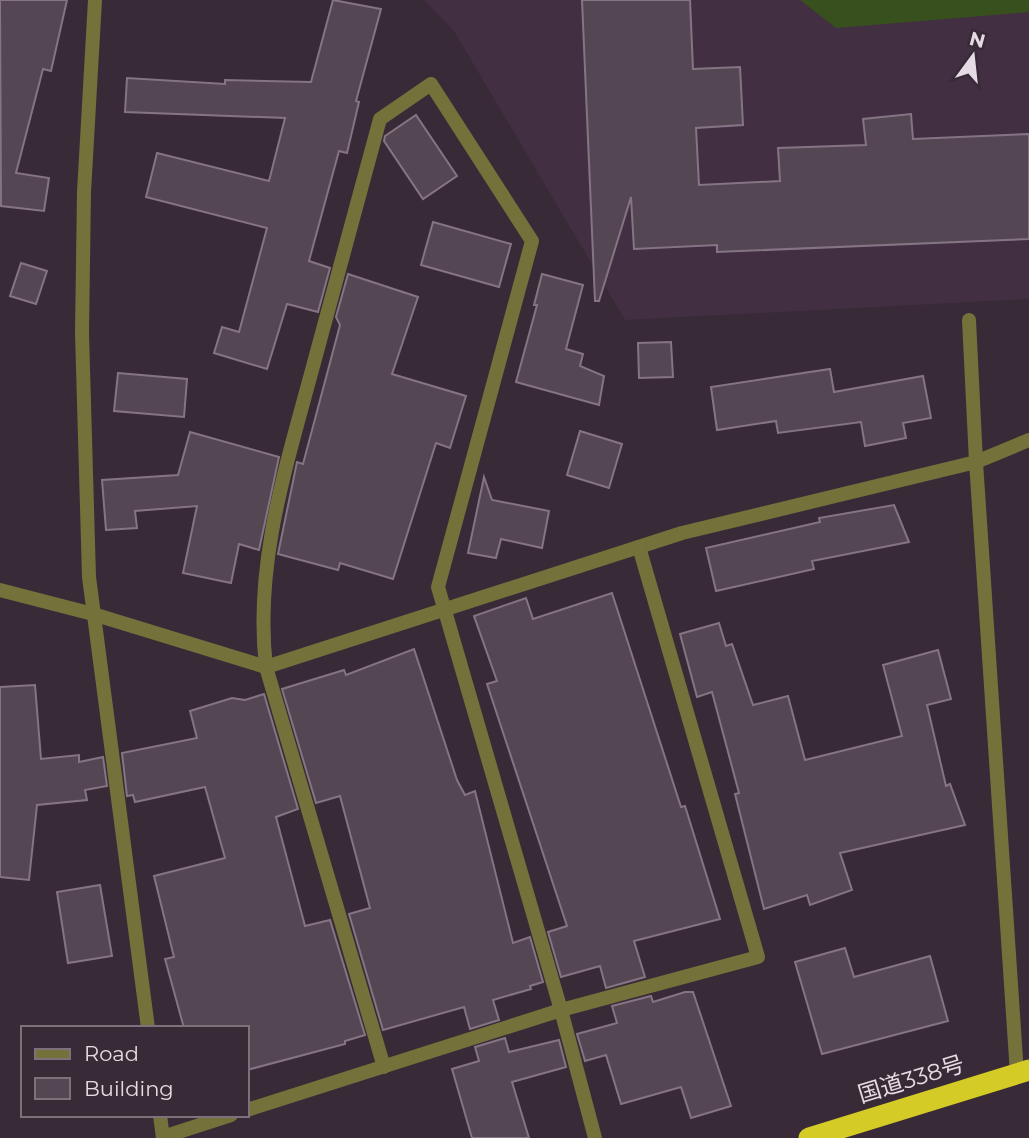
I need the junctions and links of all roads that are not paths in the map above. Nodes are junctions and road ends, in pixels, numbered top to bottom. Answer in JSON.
{"nodes":[{"id":1,"x":95,"y":0,"type":"edge"},
{"id":2,"x":969,"y":320,"type":"dead end"},
{"id":3,"x":1029,"y":440,"type":"edge"},
{"id":4,"x":976,"y":461,"type":"junction"},
{"id":5,"x":639,"y":547,"type":"junction"},
{"id":6,"x":0,"y":590,"type":"edge"},
{"id":7,"x":444,"y":610,"type":"junction"},
{"id":8,"x":93,"y":614,"type":"junction"},
{"id":9,"x":266,"y":667,"type":"junction"},
{"id":10,"x":561,"y":1010,"type":"junction"},
{"id":11,"x":148,"y":1026,"type":"edge"},
{"id":12,"x":384,"y":1067,"type":"junction"},
{"id":13,"x":1023,"y":1072,"type":"edge"},
{"id":14,"x":248,"y":1110,"type":"edge"},
{"id":15,"x":160,"y":1117,"type":"edge"},
{"id":16,"x":225,"y":1117,"type":"edge"},
{"id":17,"x":163,"y":1137,"type":"edge"},
{"id":18,"x":594,"y":1138,"type":"edge"},
{"id":19,"x":809,"y":1138,"type":"edge"}],
"edges":[{"from":1,"to":8,"type":"street"},
{"from":2,"to":4,"type":"street"},
{"from":3,"to":4,"type":"street"},
{"from":4,"to":5,"type":"street"},
{"from":4,"to":13,"type":"street"},
{"from":5,"to":7,"type":"street"},
{"from":5,"to":10,"type":"street"},
{"from":6,"to":8,"type":"street"},
{"from":7,"to":9,"type":"street"},
{"from":7,"to":9,"type":"street"},
{"from":7,"to":10,"type":"street"},
{"from":8,"to":9,"type":"street"},
{"from":8,"to":11,"type":"street"},
{"from":9,"to":12,"type":"street"},
{"from":10,"to":12,"type":"street"},
{"from":10,"to":18,"type":"street"},
{"from":12,"to":14,"type":"street"},
{"from":13,"to":19,"type":"highway","name":"国道338号"},
{"from":15,"to":17,"type":"street"},
{"from":16,"to":17,"type":"street"}]}
